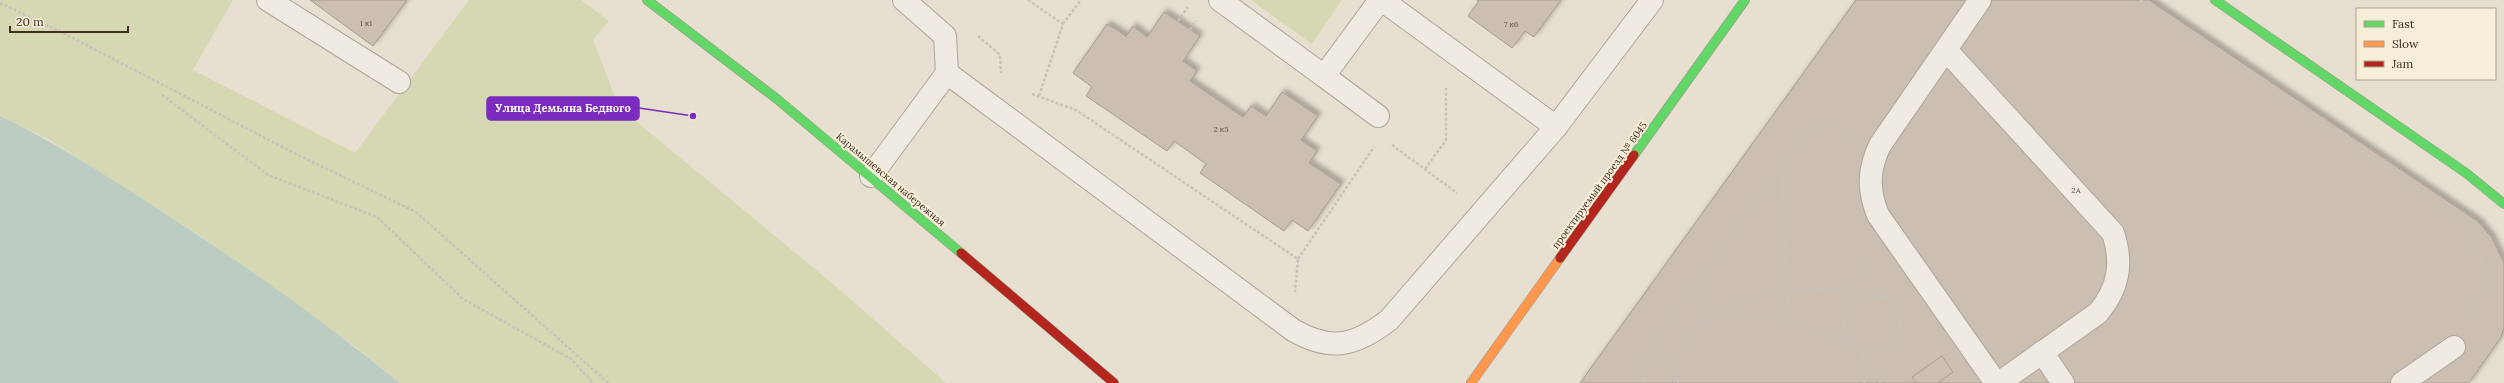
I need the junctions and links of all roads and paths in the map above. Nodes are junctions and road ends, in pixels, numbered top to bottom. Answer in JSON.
{"nodes":[{"id":1,"x":268,"y":0,"type":"edge"},
{"id":2,"x":647,"y":0,"type":"edge"},
{"id":3,"x":904,"y":0,"type":"edge"},
{"id":4,"x":1028,"y":0,"type":"edge"},
{"id":5,"x":1081,"y":0,"type":"edge"},
{"id":6,"x":1220,"y":0,"type":"edge"},
{"id":7,"x":1381,"y":0,"type":"edge"},
{"id":8,"x":1652,"y":0,"type":"edge"},
{"id":9,"x":1745,"y":0,"type":"edge"},
{"id":10,"x":1980,"y":0,"type":"edge"},
{"id":11,"x":2140,"y":0,"type":"edge"},
{"id":12,"x":2216,"y":0,"type":"edge"},
{"id":13,"x":0,"y":3,"type":"edge"},
{"id":14,"x":1189,"y":5,"type":"dead end"},
{"id":15,"x":1178,"y":21,"type":"dead end"},
{"id":16,"x":1063,"y":24,"type":"junction"},
{"id":17,"x":976,"y":35,"type":"dead end"},
{"id":18,"x":1445,"y":46,"type":"junction"},
{"id":19,"x":1946,"y":50,"type":"junction"},
{"id":20,"x":947,"y":73,"type":"junction"},
{"id":21,"x":1324,"y":76,"type":"junction"},
{"id":22,"x":1001,"y":78,"type":"dead end"},
{"id":23,"x":399,"y":82,"type":"dead end"},
{"id":24,"x":1027,"y":92,"type":"dead end"},
{"id":25,"x":162,"y":95,"type":"dead end"},
{"id":26,"x":1038,"y":96,"type":"junction"},
{"id":27,"x":1378,"y":116,"type":"dead end"},
{"id":28,"x":1556,"y":127,"type":"junction"},
{"id":29,"x":1376,"y":143,"type":"dead end"},
{"id":30,"x":1875,"y":155,"type":"junction"},
{"id":31,"x":1782,"y":165,"type":"junction"},
{"id":32,"x":1425,"y":169,"type":"dead end"},
{"id":33,"x":871,"y":176,"type":"junction"},
{"id":34,"x":2504,"y":204,"type":"edge"},
{"id":35,"x":1298,"y":260,"type":"junction"},
{"id":36,"x":1692,"y":290,"type":"junction"},
{"id":37,"x":1787,"y":292,"type":"junction"},
{"id":38,"x":1878,"y":296,"type":"junction"},
{"id":39,"x":1714,"y":312,"type":"junction"},
{"id":40,"x":1946,"y":312,"type":"junction"},
{"id":41,"x":1788,"y":320,"type":"junction"},
{"id":42,"x":1695,"y":328,"type":"junction"},
{"id":43,"x":1292,"y":330,"type":"junction"},
{"id":44,"x":1851,"y":343,"type":"junction"},
{"id":45,"x":2454,"y":347,"type":"joint"},
{"id":46,"x":1862,"y":351,"type":"junction"},
{"id":47,"x":2042,"y":352,"type":"junction"},
{"id":48,"x":1645,"y":357,"type":"junction"},
{"id":49,"x":1675,"y":363,"type":"junction"},
{"id":50,"x":1870,"y":371,"type":"junction"},
{"id":51,"x":1473,"y":382,"type":"edge"},
{"id":52,"x":593,"y":383,"type":"edge"},
{"id":53,"x":608,"y":383,"type":"edge"},
{"id":54,"x":1114,"y":383,"type":"edge"},
{"id":55,"x":1643,"y":383,"type":"edge"},
{"id":56,"x":1678,"y":383,"type":"edge"},
{"id":57,"x":1864,"y":383,"type":"edge"},
{"id":58,"x":1881,"y":383,"type":"edge"},
{"id":59,"x":1998,"y":383,"type":"edge"},
{"id":60,"x":2063,"y":383,"type":"edge"},
{"id":61,"x":2402,"y":383,"type":"edge"}],
"edges":[{"from":1,"to":23,"type":"lane"},
{"from":2,"to":33,"type":"street","name":"Карамышевская набережная"},
{"from":3,"to":20,"type":"lane"},
{"from":4,"to":16,"type":"path"},
{"from":5,"to":16,"type":"path"},
{"from":6,"to":21,"type":"lane"},
{"from":7,"to":18,"type":"lane"},
{"from":7,"to":21,"type":"lane"},
{"from":8,"to":28,"type":"lane"},
{"from":9,"to":51,"type":"street","name":"проектируемый проезд № 6045"},
{"from":10,"to":19,"type":"lane"},
{"from":11,"to":45,"type":"path"},
{"from":12,"to":34,"type":"street"},
{"from":13,"to":53,"type":"path"},
{"from":14,"to":15,"type":"path"},
{"from":16,"to":26,"type":"path"},
{"from":17,"to":22,"type":"path"},
{"from":18,"to":28,"type":"lane"},
{"from":18,"to":32,"type":"path"},
{"from":19,"to":30,"type":"lane"},
{"from":19,"to":47,"type":"lane"},
{"from":20,"to":33,"type":"lane"},
{"from":20,"to":43,"type":"lane"},
{"from":21,"to":27,"type":"lane"},
{"from":24,"to":26,"type":"path"},
{"from":25,"to":52,"type":"path"},
{"from":26,"to":35,"type":"path"},
{"from":28,"to":43,"type":"lane"},
{"from":29,"to":35,"type":"path"},
{"from":30,"to":31,"type":"path"},
{"from":30,"to":40,"type":"lane"},
{"from":31,"to":36,"type":"path"},
{"from":31,"to":37,"type":"path"},
{"from":33,"to":54,"type":"street","name":"Карамышевская набережная"},
{"from":35,"to":43,"type":"path"},
{"from":36,"to":39,"type":"path"},
{"from":36,"to":48,"type":"path"},
{"from":37,"to":38,"type":"path"},
{"from":37,"to":39,"type":"path"},
{"from":37,"to":41,"type":"path"},
{"from":38,"to":40,"type":"path"},
{"from":38,"to":44,"type":"path"},
{"from":38,"to":46,"type":"path"},
{"from":39,"to":42,"type":"path"},
{"from":40,"to":59,"type":"lane"},
{"from":41,"to":42,"type":"path"},
{"from":41,"to":44,"type":"path"},
{"from":42,"to":49,"type":"path"},
{"from":44,"to":46,"type":"path"},
{"from":45,"to":61,"type":"lane"},
{"from":46,"to":50,"type":"path"},
{"from":47,"to":59,"type":"lane"},
{"from":47,"to":60,"type":"lane"},
{"from":48,"to":49,"type":"path"},
{"from":48,"to":55,"type":"path"},
{"from":49,"to":56,"type":"path"},
{"from":50,"to":57,"type":"path"},
{"from":50,"to":58,"type":"path"}]}
